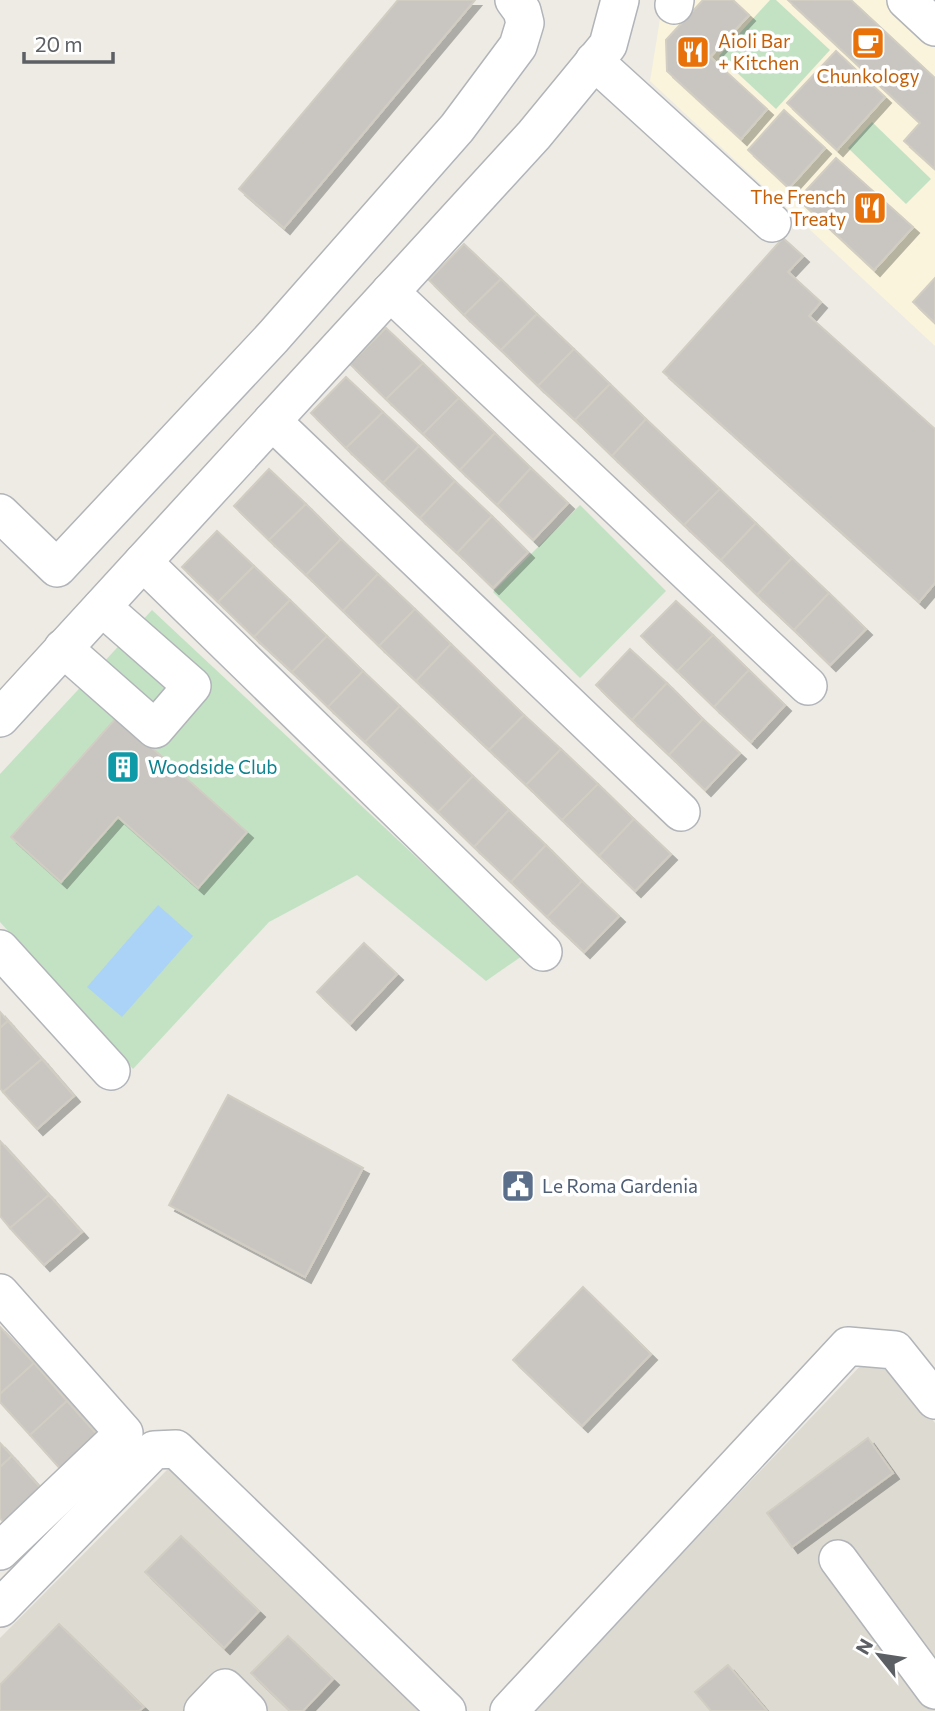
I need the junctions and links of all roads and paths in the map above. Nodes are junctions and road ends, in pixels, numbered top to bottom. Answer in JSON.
{"nodes":[{"id":1,"x":514,"y":0,"type":"edge"},
{"id":2,"x":620,"y":0,"type":"edge"},
{"id":3,"x":906,"y":0,"type":"edge"},
{"id":4,"x":935,"y":27,"type":"edge"},
{"id":5,"x":594,"y":61,"type":"junction"},
{"id":6,"x":772,"y":223,"type":"dead end"},
{"id":7,"x":390,"y":292,"type":"junction"},
{"id":8,"x":272,"y":421,"type":"junction"},
{"id":9,"x":0,"y":513,"type":"edge"},
{"id":10,"x":143,"y":562,"type":"junction"},
{"id":11,"x":102,"y":607,"type":"junction"},
{"id":12,"x":64,"y":648,"type":"junction"},
{"id":13,"x":808,"y":686,"type":"dead end"},
{"id":14,"x":0,"y":718,"type":"edge"},
{"id":15,"x":681,"y":812,"type":"dead end"},
{"id":16,"x":0,"y":948,"type":"edge"},
{"id":17,"x":543,"y":952,"type":"dead end"},
{"id":18,"x":111,"y":1071,"type":"dead end"},
{"id":19,"x":0,"y":1293,"type":"edge"},
{"id":20,"x":935,"y":1400,"type":"edge"},
{"id":21,"x":0,"y":1551,"type":"edge"},
{"id":22,"x":838,"y":1559,"type":"dead end"},
{"id":23,"x":0,"y":1608,"type":"edge"},
{"id":24,"x":935,"y":1690,"type":"edge"},
{"id":25,"x":203,"y":1711,"type":"edge"},
{"id":26,"x":248,"y":1711,"type":"edge"},
{"id":27,"x":447,"y":1711,"type":"edge"},
{"id":28,"x":509,"y":1711,"type":"edge"}],
"edges":[{"from":1,"to":9,"type":"street"},
{"from":2,"to":5,"type":"street"},
{"from":3,"to":4,"type":"street"},
{"from":5,"to":6,"type":"street"},
{"from":5,"to":7,"type":"street"},
{"from":7,"to":8,"type":"street"},
{"from":7,"to":13,"type":"street"},
{"from":8,"to":10,"type":"street"},
{"from":8,"to":15,"type":"street"},
{"from":10,"to":11,"type":"street"},
{"from":10,"to":17,"type":"street"},
{"from":11,"to":12,"type":"street"},
{"from":11,"to":12,"type":"street"},
{"from":12,"to":14,"type":"street"},
{"from":16,"to":18,"type":"street"},
{"from":19,"to":21,"type":"street"},
{"from":20,"to":28,"type":"street"},
{"from":22,"to":24,"type":"street"},
{"from":23,"to":27,"type":"street"},
{"from":25,"to":26,"type":"street"}]}
